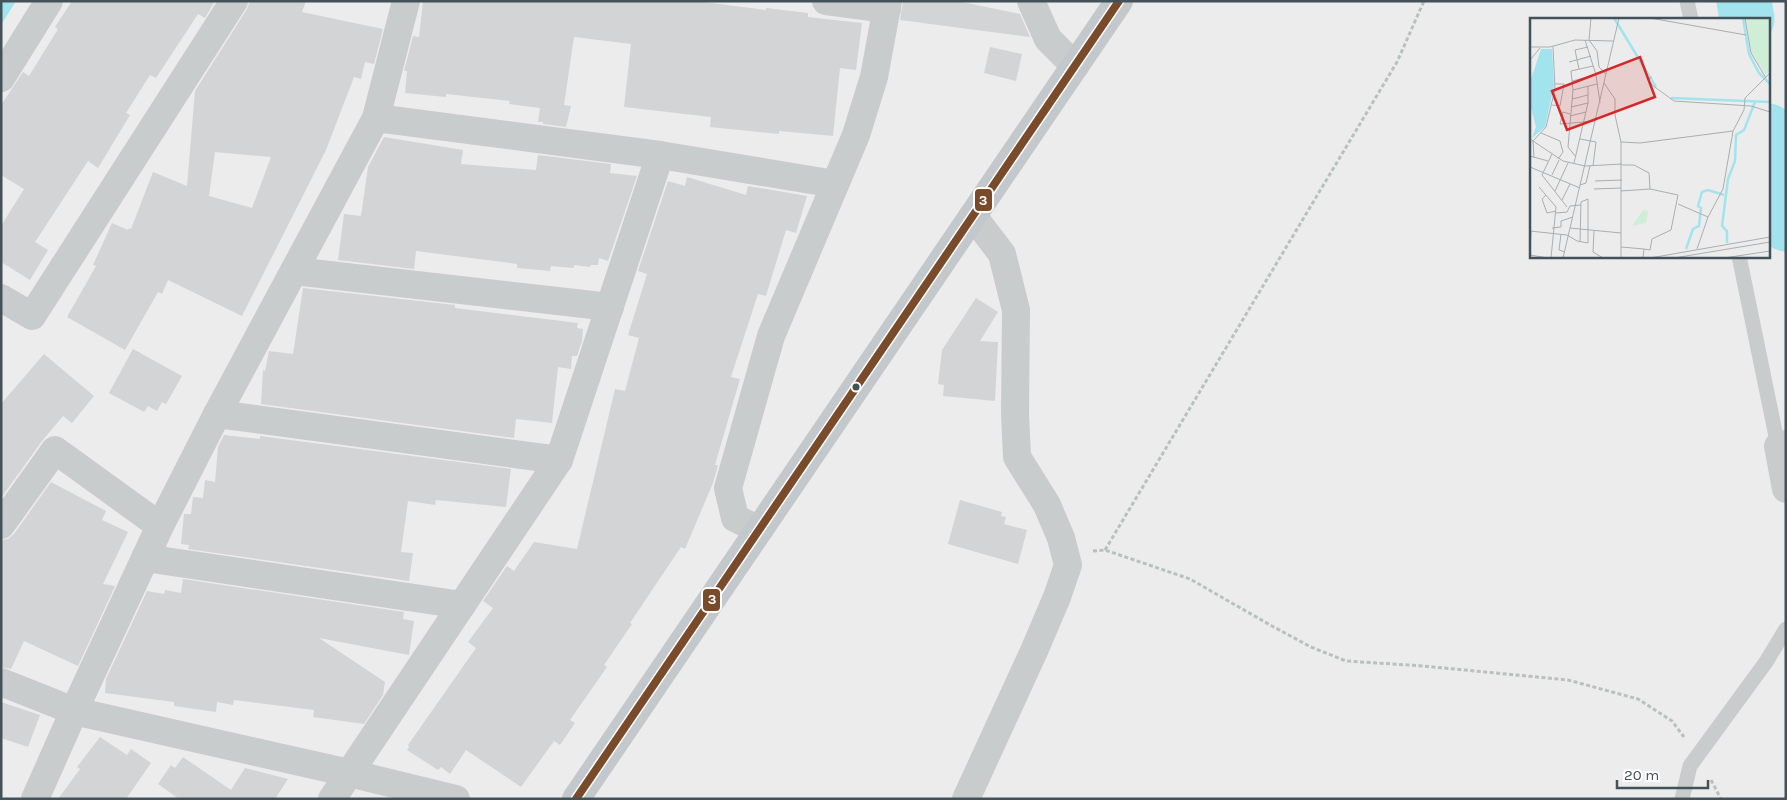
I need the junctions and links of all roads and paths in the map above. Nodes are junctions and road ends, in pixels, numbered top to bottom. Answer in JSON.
{"nodes":[{"id":1,"x":49,"y":1,"type":"edge"},
{"id":2,"x":234,"y":1,"type":"edge"},
{"id":3,"x":406,"y":1,"type":"edge"},
{"id":4,"x":826,"y":1,"type":"edge"},
{"id":5,"x":1031,"y":1,"type":"edge"},
{"id":6,"x":1119,"y":1,"type":"edge"},
{"id":7,"x":1424,"y":1,"type":"edge"},
{"id":8,"x":1687,"y":1,"type":"edge"},
{"id":9,"x":888,"y":5,"type":"edge"},
{"id":10,"x":1691,"y":18,"type":"edge"},
{"id":11,"x":1075,"y":66,"type":"junction"},
{"id":12,"x":1,"y":78,"type":"edge"},
{"id":13,"x":376,"y":118,"type":"junction"},
{"id":14,"x":660,"y":155,"type":"junction"},
{"id":15,"x":835,"y":184,"type":"junction"},
{"id":16,"x":973,"y":216,"type":"junction"},
{"id":17,"x":1739,"y":258,"type":"edge"},
{"id":18,"x":294,"y":271,"type":"junction"},
{"id":19,"x":1,"y":298,"type":"edge"},
{"id":20,"x":610,"y":307,"type":"junction"},
{"id":21,"x":217,"y":414,"type":"junction"},
{"id":22,"x":1782,"y":445,"type":"edge"},
{"id":23,"x":559,"y":460,"type":"junction"},
{"id":24,"x":1786,"y":489,"type":"edge"},
{"id":25,"x":1,"y":525,"type":"edge"},
{"id":26,"x":160,"y":526,"type":"junction"},
{"id":27,"x":759,"y":530,"type":"junction"},
{"id":28,"x":1105,"y":550,"type":"junction"},
{"id":29,"x":1065,"y":553,"type":"junction"},
{"id":30,"x":145,"y":558,"type":"junction"},
{"id":31,"x":462,"y":605,"type":"junction"},
{"id":32,"x":1786,"y":629,"type":"edge"},
{"id":33,"x":1,"y":682,"type":"edge"},
{"id":34,"x":74,"y":711,"type":"junction"},
{"id":35,"x":1698,"y":756,"type":"junction"},
{"id":36,"x":349,"y":773,"type":"junction"},
{"id":37,"x":35,"y":799,"type":"edge"},
{"id":38,"x":332,"y":799,"type":"edge"},
{"id":39,"x":456,"y":799,"type":"edge"},
{"id":40,"x":576,"y":799,"type":"edge"},
{"id":41,"x":966,"y":799,"type":"edge"},
{"id":42,"x":1682,"y":799,"type":"edge"},
{"id":43,"x":1721,"y":799,"type":"edge"}],
"edges":[{"from":1,"to":12,"type":"street"},
{"from":2,"to":19,"type":"street"},
{"from":3,"to":13,"type":"street"},
{"from":4,"to":9,"type":"street"},
{"from":5,"to":11,"type":"street"},
{"from":6,"to":11,"type":"main road"},
{"from":7,"to":28,"type":"path"},
{"from":8,"to":10,"type":"lane"},
{"from":9,"to":15,"type":"street"},
{"from":11,"to":16,"type":"main road"},
{"from":13,"to":14,"type":"street"},
{"from":13,"to":18,"type":"street"},
{"from":14,"to":15,"type":"street"},
{"from":14,"to":20,"type":"street"},
{"from":15,"to":27,"type":"street"},
{"from":16,"to":27,"type":"main road"},
{"from":16,"to":29,"type":"street"},
{"from":17,"to":22,"type":"lane"},
{"from":18,"to":20,"type":"street"},
{"from":18,"to":21,"type":"street"},
{"from":20,"to":23,"type":"street"},
{"from":21,"to":23,"type":"street"},
{"from":21,"to":26,"type":"street"},
{"from":22,"to":24,"type":"street"},
{"from":23,"to":31,"type":"street"},
{"from":25,"to":26,"type":"street"},
{"from":26,"to":30,"type":"street"},
{"from":27,"to":40,"type":"main road"},
{"from":28,"to":29,"type":"path"},
{"from":28,"to":35,"type":"path"},
{"from":29,"to":41,"type":"street"},
{"from":30,"to":31,"type":"street"},
{"from":30,"to":34,"type":"street"},
{"from":31,"to":36,"type":"street"},
{"from":32,"to":35,"type":"lane"},
{"from":33,"to":34,"type":"street"},
{"from":34,"to":36,"type":"street"},
{"from":34,"to":37,"type":"street"},
{"from":35,"to":42,"type":"lane"},
{"from":35,"to":43,"type":"path"},
{"from":36,"to":38,"type":"street"},
{"from":36,"to":39,"type":"street"}]}
